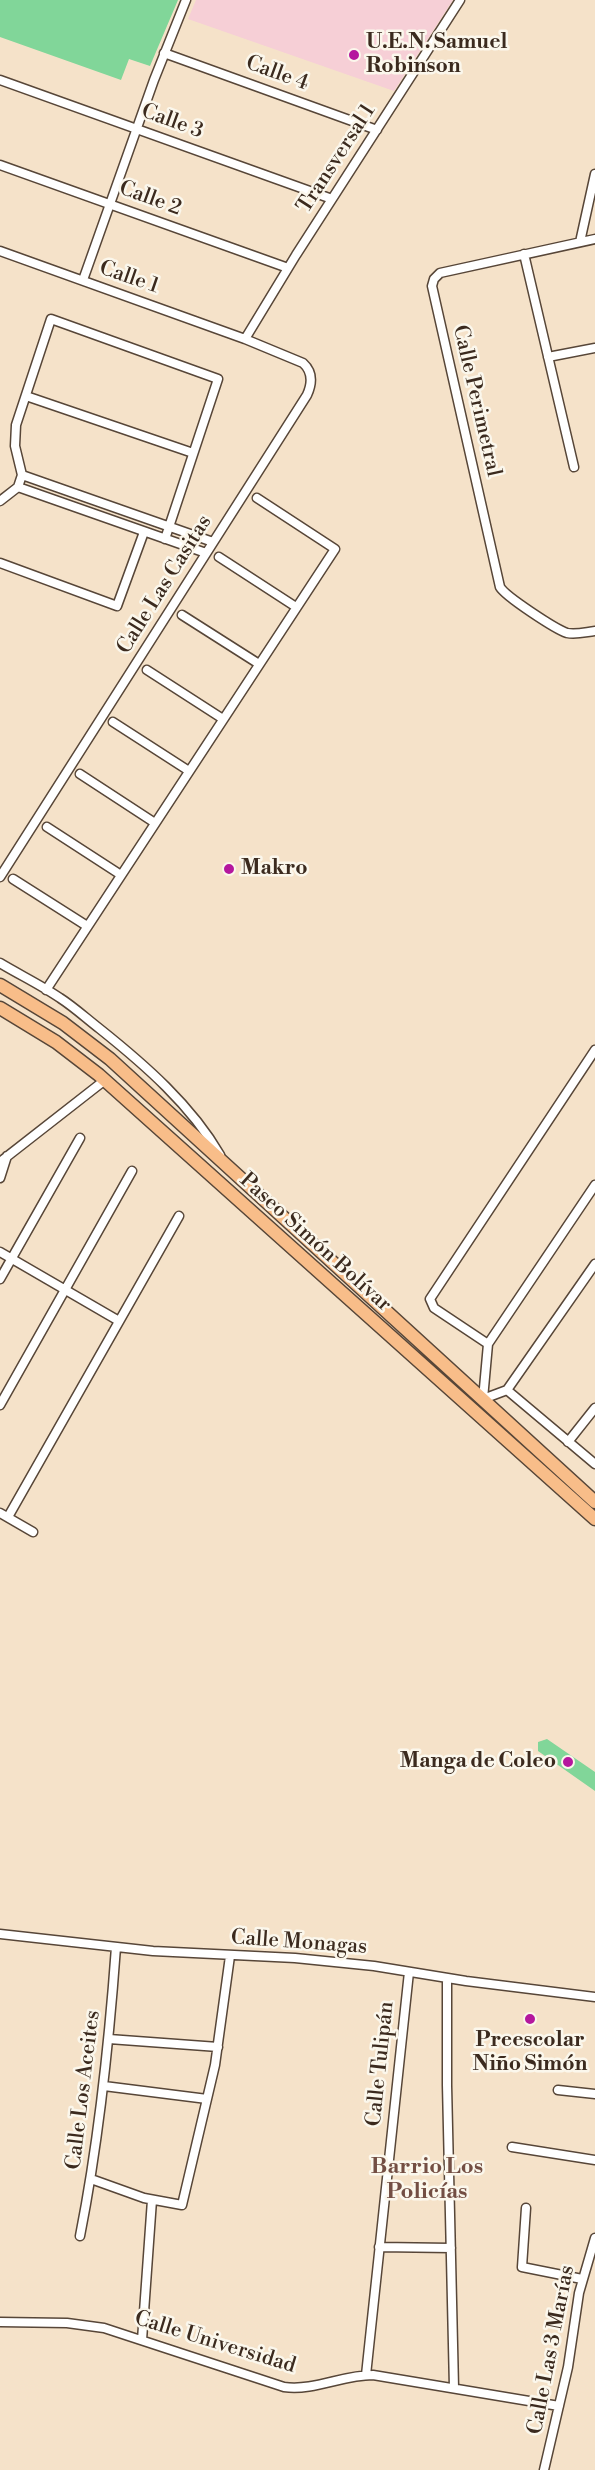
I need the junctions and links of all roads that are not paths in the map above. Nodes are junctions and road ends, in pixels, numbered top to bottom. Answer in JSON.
{"nodes":[{"id":1,"x":186,"y":0,"type":"edge"},
{"id":2,"x":460,"y":0,"type":"edge"},
{"id":3,"x":164,"y":53,"type":"junction"},
{"id":4,"x":0,"y":80,"type":"edge"},
{"id":5,"x":136,"y":129,"type":"junction"},
{"id":6,"x":377,"y":129,"type":"junction"},
{"id":7,"x":0,"y":165,"type":"edge"},
{"id":8,"x":595,"y":174,"type":"edge"},
{"id":9,"x":332,"y":199,"type":"junction"},
{"id":10,"x":110,"y":204,"type":"junction"},
{"id":11,"x":595,"y":238,"type":"edge"},
{"id":12,"x":580,"y":242,"type":"junction"},
{"id":13,"x":0,"y":251,"type":"edge"},
{"id":14,"x":524,"y":254,"type":"junction"},
{"id":15,"x":288,"y":268,"type":"junction"},
{"id":16,"x":83,"y":280,"type":"junction"},
{"id":17,"x":245,"y":339,"type":"junction"},
{"id":18,"x":595,"y":348,"type":"edge"},
{"id":19,"x":548,"y":357,"type":"junction"},
{"id":20,"x":26,"y":396,"type":"junction"},
{"id":21,"x":193,"y":453,"type":"junction"},
{"id":22,"x":574,"y":467,"type":"dead end"},
{"id":23,"x":22,"y":475,"type":"junction"},
{"id":24,"x":18,"y":487,"type":"junction"},
{"id":25,"x":256,"y":498,"type":"dead end"},
{"id":26,"x":0,"y":501,"type":"edge"},
{"id":27,"x":169,"y":526,"type":"junction"},
{"id":28,"x":144,"y":532,"type":"junction"},
{"id":29,"x":165,"y":539,"type":"junction"},
{"id":30,"x":213,"y":542,"type":"junction"},
{"id":31,"x":206,"y":553,"type":"junction"},
{"id":32,"x":219,"y":557,"type":"dead end"},
{"id":33,"x":0,"y":563,"type":"edge"},
{"id":34,"x":297,"y":607,"type":"junction"},
{"id":35,"x":182,"y":615,"type":"dead end"},
{"id":36,"x":595,"y":630,"type":"edge"},
{"id":37,"x":259,"y":664,"type":"junction"},
{"id":38,"x":147,"y":670,"type":"dead end"},
{"id":39,"x":223,"y":719,"type":"junction"},
{"id":40,"x":113,"y":722,"type":"dead end"},
{"id":41,"x":189,"y":771,"type":"junction"},
{"id":42,"x":80,"y":774,"type":"dead end"},
{"id":43,"x":155,"y":823,"type":"junction"},
{"id":44,"x":47,"y":827,"type":"dead end"},
{"id":45,"x":121,"y":875,"type":"junction"},
{"id":46,"x":0,"y":877,"type":"edge"},
{"id":47,"x":14,"y":879,"type":"dead end"},
{"id":48,"x":87,"y":926,"type":"junction"},
{"id":49,"x":0,"y":963,"type":"edge"},
{"id":50,"x":0,"y":985,"type":"edge"},
{"id":51,"x":46,"y":990,"type":"junction"},
{"id":52,"x":0,"y":1008,"type":"edge"},
{"id":53,"x":595,"y":1050,"type":"edge"},
{"id":54,"x":120,"y":1067,"type":"junction"},
{"id":55,"x":105,"y":1080,"type":"junction"},
{"id":56,"x":80,"y":1138,"type":"dead end"},
{"id":57,"x":221,"y":1158,"type":"junction"},
{"id":58,"x":4,"y":1159,"type":"edge"},
{"id":59,"x":132,"y":1171,"type":"dead end"},
{"id":60,"x":0,"y":1178,"type":"edge"},
{"id":61,"x":595,"y":1185,"type":"edge"},
{"id":62,"x":179,"y":1216,"type":"dead end"},
{"id":63,"x":0,"y":1252,"type":"edge"},
{"id":64,"x":595,"y":1264,"type":"edge"},
{"id":65,"x":0,"y":1279,"type":"edge"},
{"id":66,"x":119,"y":1321,"type":"junction"},
{"id":67,"x":488,"y":1344,"type":"junction"},
{"id":68,"x":507,"y":1390,"type":"junction"},
{"id":69,"x":483,"y":1399,"type":"junction"},
{"id":70,"x":0,"y":1405,"type":"edge"},
{"id":71,"x":595,"y":1408,"type":"edge"},
{"id":72,"x":472,"y":1409,"type":"junction"},
{"id":73,"x":568,"y":1442,"type":"junction"},
{"id":74,"x":595,"y":1464,"type":"edge"},
{"id":75,"x":595,"y":1502,"type":"edge"},
{"id":76,"x":4,"y":1515,"type":"edge"},
{"id":77,"x":595,"y":1519,"type":"edge"},
{"id":78,"x":33,"y":1532,"type":"dead end"},
{"id":79,"x":0,"y":1934,"type":"edge"},
{"id":80,"x":116,"y":1947,"type":"junction"},
{"id":81,"x":231,"y":1956,"type":"junction"},
{"id":82,"x":409,"y":1972,"type":"junction"},
{"id":83,"x":447,"y":1978,"type":"junction"},
{"id":84,"x":595,"y":1997,"type":"edge"},
{"id":85,"x":109,"y":2039,"type":"junction"},
{"id":86,"x":218,"y":2047,"type":"junction"},
{"id":87,"x":104,"y":2086,"type":"junction"},
{"id":88,"x":558,"y":2090,"type":"dead end"},
{"id":89,"x":595,"y":2094,"type":"edge"},
{"id":90,"x":207,"y":2099,"type":"junction"},
{"id":91,"x":512,"y":2147,"type":"dead end"},
{"id":92,"x":595,"y":2160,"type":"edge"},
{"id":93,"x":91,"y":2179,"type":"junction"},
{"id":94,"x":152,"y":2200,"type":"junction"},
{"id":95,"x":526,"y":2208,"type":"dead end"},
{"id":96,"x":80,"y":2236,"type":"dead end"},
{"id":97,"x":595,"y":2238,"type":"edge"},
{"id":98,"x":379,"y":2247,"type":"junction"},
{"id":99,"x":451,"y":2248,"type":"junction"},
{"id":100,"x":582,"y":2279,"type":"junction"},
{"id":101,"x":0,"y":2322,"type":"edge"},
{"id":102,"x":142,"y":2340,"type":"junction"},
{"id":103,"x":366,"y":2375,"type":"junction"},
{"id":104,"x":454,"y":2388,"type":"junction"},
{"id":105,"x":560,"y":2406,"type":"junction"},
{"id":106,"x":544,"y":2470,"type":"edge"}],
"edges":[{"from":1,"to":3,"type":"street"},
{"from":2,"to":6,"type":"street","name":"Transversal 1"},
{"from":3,"to":5,"type":"street"},
{"from":3,"to":6,"type":"street","name":"Calle 4"},
{"from":4,"to":5,"type":"street","name":"Calle 3"},
{"from":5,"to":9,"type":"street","name":"Calle 3"},
{"from":5,"to":10,"type":"street"},
{"from":6,"to":9,"type":"street","name":"Transversal 1"},
{"from":7,"to":10,"type":"street","name":"Calle 2"},
{"from":8,"to":12,"type":"street"},
{"from":9,"to":15,"type":"street","name":"Transversal 1"},
{"from":10,"to":15,"type":"street","name":"Calle 2"},
{"from":10,"to":16,"type":"street"},
{"from":11,"to":12,"type":"street","name":"Calle Perimetral"},
{"from":12,"to":14,"type":"street","name":"Calle Perimetral"},
{"from":13,"to":16,"type":"street","name":"Calle 1"},
{"from":14,"to":19,"type":"street"},
{"from":14,"to":36,"type":"street","name":"Calle Perimetral"},
{"from":15,"to":17,"type":"street","name":"Transversal 1"},
{"from":16,"to":17,"type":"street","name":"Calle 1"},
{"from":17,"to":30,"type":"street","name":"Calle Las Casitas"},
{"from":18,"to":19,"type":"street"},
{"from":19,"to":22,"type":"street"},
{"from":20,"to":21,"type":"street"},
{"from":20,"to":21,"type":"street"},
{"from":20,"to":23,"type":"street"},
{"from":21,"to":27,"type":"street"},
{"from":23,"to":24,"type":"street"},
{"from":23,"to":27,"type":"street"},
{"from":24,"to":26,"type":"street"},
{"from":24,"to":28,"type":"street"},
{"from":25,"to":34,"type":"street"},
{"from":27,"to":29,"type":"street"},
{"from":27,"to":30,"type":"street"},
{"from":28,"to":29,"type":"street"},
{"from":28,"to":33,"type":"street"},
{"from":29,"to":31,"type":"street"},
{"from":30,"to":31,"type":"street","name":"Calle Las Casitas"},
{"from":31,"to":46,"type":"street","name":"Calle Las Casitas"},
{"from":32,"to":34,"type":"street"},
{"from":34,"to":37,"type":"street"},
{"from":35,"to":37,"type":"street"},
{"from":37,"to":39,"type":"street"},
{"from":38,"to":39,"type":"street"},
{"from":39,"to":41,"type":"street"},
{"from":40,"to":41,"type":"street"},
{"from":41,"to":43,"type":"street"},
{"from":42,"to":43,"type":"street"},
{"from":43,"to":45,"type":"street"},
{"from":44,"to":45,"type":"street"},
{"from":45,"to":48,"type":"street"},
{"from":47,"to":48,"type":"street"},
{"from":48,"to":51,"type":"street"},
{"from":49,"to":51,"type":"street","name":"Paseo Simón Bolívar"},
{"from":50,"to":54,"type":"main road","name":"Paseo Simón Bolívar"},
{"from":51,"to":57,"type":"street","name":"Paseo Simón Bolívar"},
{"from":52,"to":55,"type":"main road","name":"Paseo Simón Bolívar"},
{"from":53,"to":67,"type":"street"},
{"from":54,"to":55,"type":"main road"},
{"from":54,"to":57,"type":"main road","name":"Paseo Simón Bolívar"},
{"from":55,"to":58,"type":"street"},
{"from":55,"to":72,"type":"main road","name":"Paseo Simón Bolívar"},
{"from":56,"to":65,"type":"street"},
{"from":57,"to":69,"type":"main road","name":"Paseo Simón Bolívar"},
{"from":58,"to":60,"type":"street"},
{"from":59,"to":70,"type":"street"},
{"from":61,"to":67,"type":"street"},
{"from":62,"to":66,"type":"street"},
{"from":63,"to":66,"type":"street"},
{"from":64,"to":68,"type":"street"},
{"from":66,"to":76,"type":"street"},
{"from":67,"to":69,"type":"street"},
{"from":68,"to":69,"type":"street"},
{"from":68,"to":73,"type":"street"},
{"from":69,"to":72,"type":"main road"},
{"from":69,"to":75,"type":"main road","name":"Paseo Simón Bolívar"},
{"from":71,"to":73,"type":"street"},
{"from":72,"to":77,"type":"main road","name":"Paseo Simón Bolívar"},
{"from":73,"to":74,"type":"street"},
{"from":76,"to":78,"type":"street"},
{"from":79,"to":80,"type":"street","name":"Calle Monagas"},
{"from":80,"to":81,"type":"street","name":"Calle Monagas"},
{"from":80,"to":85,"type":"street","name":"Calle Los Aceites"},
{"from":81,"to":82,"type":"street","name":"Calle Monagas"},
{"from":81,"to":86,"type":"street"},
{"from":82,"to":83,"type":"street","name":"Calle Monagas"},
{"from":82,"to":98,"type":"street","name":"Calle Tulipán"},
{"from":83,"to":84,"type":"street","name":"Calle Monagas"},
{"from":83,"to":99,"type":"street"},
{"from":85,"to":86,"type":"street"},
{"from":85,"to":87,"type":"street","name":"Calle Los Aceites"},
{"from":86,"to":90,"type":"street"},
{"from":87,"to":90,"type":"street"},
{"from":87,"to":93,"type":"street","name":"Calle Los Aceites"},
{"from":88,"to":89,"type":"street"},
{"from":90,"to":94,"type":"street"},
{"from":91,"to":92,"type":"street"},
{"from":93,"to":94,"type":"street"},
{"from":93,"to":96,"type":"street","name":"Calle Los Aceites"},
{"from":94,"to":102,"type":"street"},
{"from":95,"to":100,"type":"street"},
{"from":97,"to":100,"type":"street","name":"Calle Las 3 Marías"},
{"from":98,"to":99,"type":"street"},
{"from":98,"to":103,"type":"street","name":"Calle Tulipán"},
{"from":99,"to":104,"type":"street"},
{"from":100,"to":105,"type":"street","name":"Calle Las 3 Marías"},
{"from":101,"to":102,"type":"street","name":"Calle Universidad"},
{"from":102,"to":103,"type":"street","name":"Calle Universidad"},
{"from":103,"to":104,"type":"street","name":"Calle Universidad"},
{"from":104,"to":105,"type":"street","name":"Calle Universidad"},
{"from":105,"to":106,"type":"street","name":"Calle Las 3 Marías"}]}
